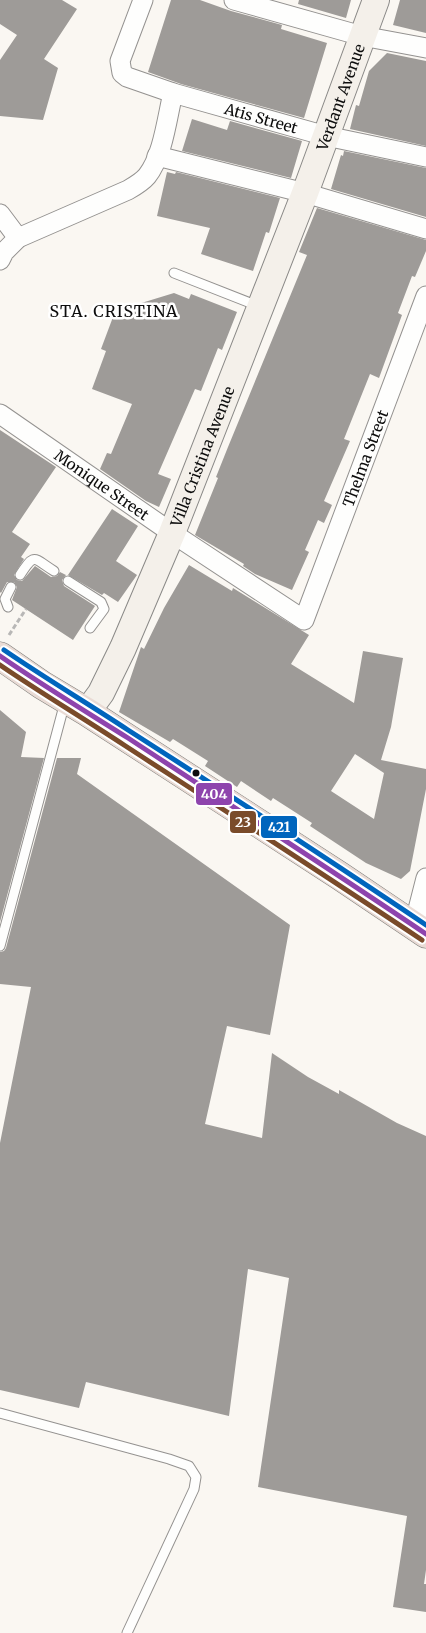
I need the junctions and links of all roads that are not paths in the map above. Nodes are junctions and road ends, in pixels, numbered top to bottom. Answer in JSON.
{"nodes":[{"id":1,"x":143,"y":0,"type":"edge"},
{"id":2,"x":234,"y":0,"type":"edge"},
{"id":3,"x":376,"y":0,"type":"edge"},
{"id":4,"x":362,"y":36,"type":"junction"},
{"id":5,"x":426,"y":48,"type":"edge"},
{"id":6,"x":173,"y":93,"type":"junction"},
{"id":7,"x":326,"y":136,"type":"junction"},
{"id":8,"x":157,"y":156,"type":"junction"},
{"id":9,"x":426,"y":157,"type":"edge"},
{"id":10,"x":304,"y":193,"type":"junction"},
{"id":11,"x":0,"y":214,"type":"edge"},
{"id":12,"x":426,"y":229,"type":"edge"},
{"id":13,"x":18,"y":238,"type":"junction"},
{"id":14,"x":0,"y":260,"type":"edge"},
{"id":15,"x":174,"y":272,"type":"dead end"},
{"id":16,"x":426,"y":296,"type":"edge"},
{"id":17,"x":260,"y":307,"type":"junction"},
{"id":18,"x":0,"y":414,"type":"edge"},
{"id":19,"x":172,"y":533,"type":"junction"},
{"id":20,"x":54,"y":571,"type":"dead end"},
{"id":21,"x":20,"y":575,"type":"dead end"},
{"id":22,"x":68,"y":581,"type":"dead end"},
{"id":23,"x":11,"y":587,"type":"dead end"},
{"id":24,"x":8,"y":607,"type":"dead end"},
{"id":25,"x":304,"y":620,"type":"joint"},
{"id":26,"x":90,"y":628,"type":"dead end"},
{"id":27,"x":4,"y":646,"type":"edge"},
{"id":28,"x":77,"y":706,"type":"junction"},
{"id":29,"x":426,"y":878,"type":"edge"},
{"id":30,"x":423,"y":932,"type":"edge"},
{"id":31,"x":0,"y":946,"type":"edge"},
{"id":32,"x":0,"y":1413,"type":"edge"},
{"id":33,"x":127,"y":1633,"type":"edge"}],
"edges":[{"from":1,"to":6,"type":"street","name":"Atis Street"},
{"from":2,"to":4,"type":"street"},
{"from":3,"to":4,"type":"street","name":"Verdant Avenue"},
{"from":4,"to":5,"type":"street"},
{"from":4,"to":7,"type":"street","name":"Verdant Avenue"},
{"from":6,"to":7,"type":"street","name":"Atis Street"},
{"from":6,"to":8,"type":"street"},
{"from":7,"to":9,"type":"street","name":"Atis Street"},
{"from":7,"to":10,"type":"street","name":"Verdant Avenue"},
{"from":8,"to":10,"type":"street"},
{"from":8,"to":13,"type":"street"},
{"from":10,"to":12,"type":"street"},
{"from":10,"to":17,"type":"street","name":"Villa Cristina Avenue"},
{"from":11,"to":13,"type":"street"},
{"from":13,"to":14,"type":"street"},
{"from":15,"to":17,"type":"lane"},
{"from":16,"to":25,"type":"street","name":"Thelma Street"},
{"from":17,"to":19,"type":"street","name":"Villa Cristina Avenue"},
{"from":18,"to":19,"type":"street","name":"Monique Street"},
{"from":19,"to":25,"type":"street","name":"Monique Street"},
{"from":19,"to":28,"type":"street","name":"Villa Cristina Avenue"},
{"from":20,"to":21,"type":"lane"},
{"from":22,"to":26,"type":"lane"},
{"from":23,"to":24,"type":"lane"},
{"from":27,"to":28,"type":"highway"},
{"from":28,"to":30,"type":"highway"},
{"from":28,"to":31,"type":"lane"},
{"from":29,"to":30,"type":"street"},
{"from":32,"to":33,"type":"lane"}]}
